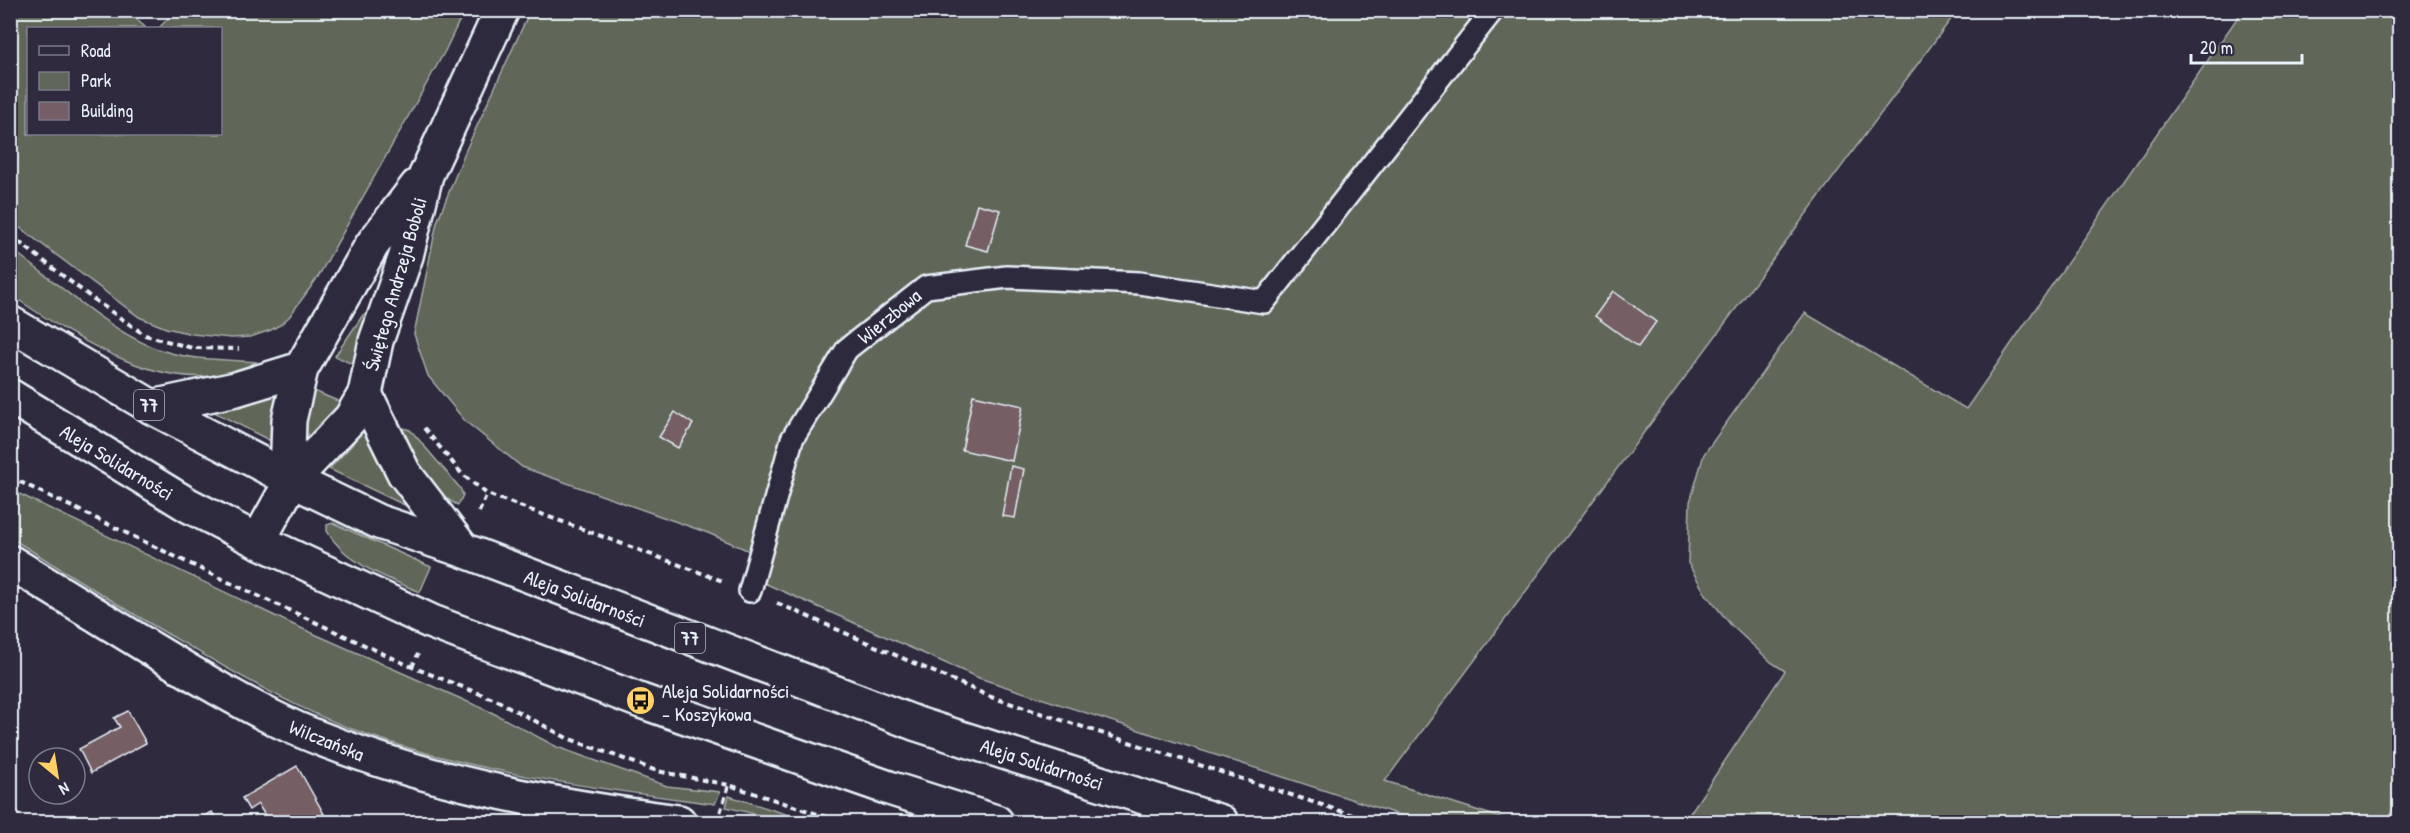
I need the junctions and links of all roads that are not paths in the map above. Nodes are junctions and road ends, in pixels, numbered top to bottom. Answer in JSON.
{"nodes":[{"id":1,"x":502,"y":10,"type":"edge"},
{"id":2,"x":1493,"y":10,"type":"edge"},
{"id":3,"x":426,"y":175,"type":"junction"},
{"id":4,"x":10,"y":323,"type":"edge"},
{"id":5,"x":301,"y":369,"type":"junction"},
{"id":6,"x":365,"y":394,"type":"junction"},
{"id":7,"x":10,"y":396,"type":"edge"},
{"id":8,"x":152,"y":407,"type":"junction"},
{"id":9,"x":292,"y":480,"type":"junction"},
{"id":10,"x":258,"y":541,"type":"junction"},
{"id":11,"x":463,"y":549,"type":"junction"},
{"id":12,"x":10,"y":562,"type":"edge"},
{"id":13,"x":750,"y":591,"type":"road end"},
{"id":14,"x":619,"y":819,"type":"edge"},
{"id":15,"x":679,"y":822,"type":"edge"},
{"id":16,"x":996,"y":822,"type":"edge"},
{"id":17,"x":1221,"y":822,"type":"edge"}],
"edges":[{"from":1,"to":3,"type":"main road","name":"Świętego Andrzeja Boboli"},
{"from":2,"to":13,"type":"lane","name":"Wierzbowa"},
{"from":3,"to":5,"type":"main road","name":"Świętego Andrzeja Boboli"},
{"from":3,"to":6,"type":"main road","name":"Świętego Andrzeja Boboli"},
{"from":4,"to":8,"type":"main road","name":"Aleja Solidarności","number":"77"},
{"from":5,"to":8,"type":"main road"},
{"from":5,"to":9,"type":"main road","name":"Świętego Andrzeja Boboli"},
{"from":6,"to":9,"type":"main road","name":"Świętego Andrzeja Boboli"},
{"from":6,"to":11,"type":"main road","name":"Świętego Andrzeja Boboli"},
{"from":7,"to":10,"type":"main road","name":"Aleja Solidarności"},
{"from":8,"to":9,"type":"main road","name":"Aleja Solidarności","number":"77"},
{"from":9,"to":10,"type":"main road","name":"Świętego Andrzeja Boboli"},
{"from":9,"to":11,"type":"main road","name":"Aleja Solidarności","number":"77"},
{"from":10,"to":16,"type":"main road","name":"Aleja Solidarności"},
{"from":11,"to":17,"type":"main road","name":"Aleja Solidarności","number":"77"},
{"from":12,"to":14,"type":"main road","name":"WiIczańska"},
{"from":14,"to":15,"type":"main road","name":"WiIczańska"}]}
